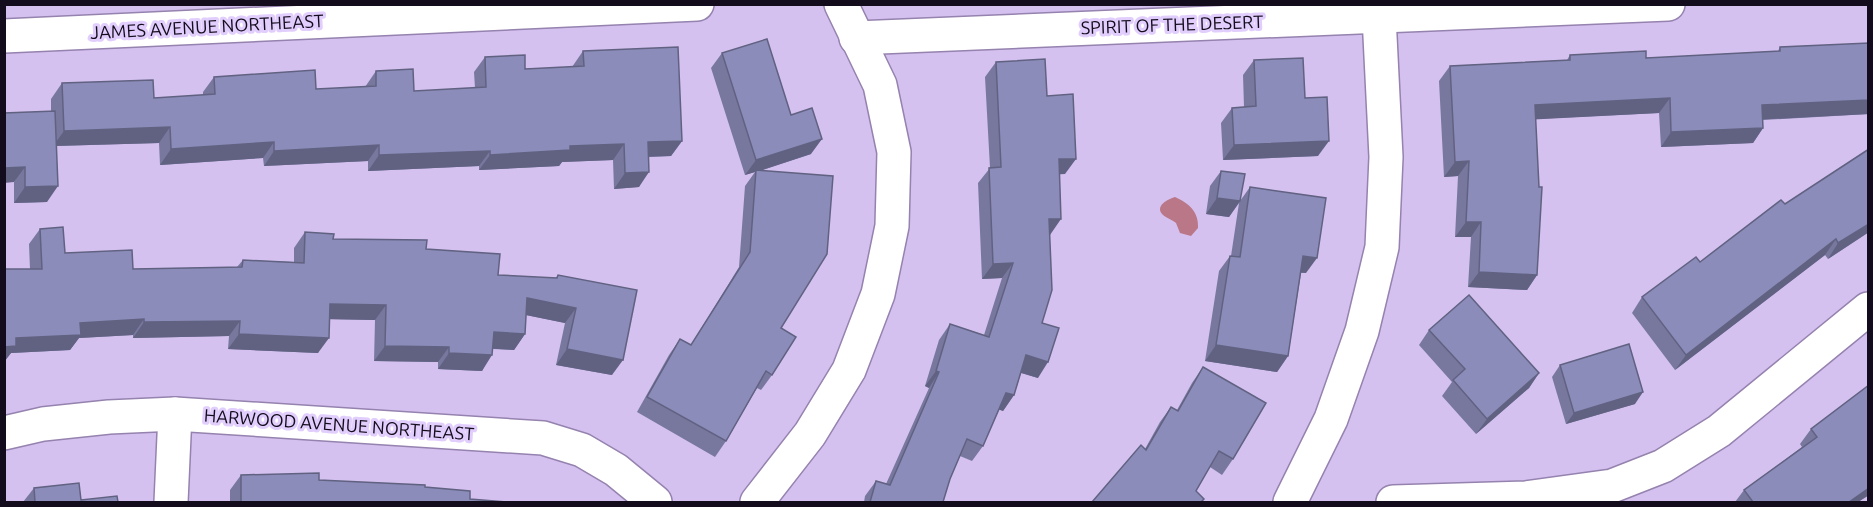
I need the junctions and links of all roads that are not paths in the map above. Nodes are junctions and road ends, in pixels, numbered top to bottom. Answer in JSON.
{"nodes":[{"id":1,"x":697,"y":4,"type":"edge"},
{"id":2,"x":841,"y":4,"type":"edge"},
{"id":3,"x":1668,"y":4,"type":"edge"},
{"id":4,"x":1586,"y":6,"type":"edge"},
{"id":5,"x":1211,"y":14,"type":"edge"},
{"id":6,"x":250,"y":15,"type":"edge"},
{"id":7,"x":1379,"y":16,"type":"junction"},
{"id":8,"x":4,"y":36,"type":"edge"},
{"id":9,"x":856,"y":38,"type":"junction"},
{"id":10,"x":1869,"y":309,"type":"edge"},
{"id":11,"x":175,"y":414,"type":"junction"},
{"id":12,"x":4,"y":433,"type":"edge"},
{"id":13,"x":1526,"y":500,"type":"edge"},
{"id":14,"x":171,"y":502,"type":"edge"},
{"id":15,"x":655,"y":502,"type":"edge"},
{"id":16,"x":757,"y":502,"type":"edge"},
{"id":17,"x":1290,"y":502,"type":"edge"},
{"id":18,"x":1393,"y":502,"type":"edge"}],
"edges":[{"from":1,"to":6,"type":"street","name":"JAMES AVENUE NORTHEAST"},
{"from":2,"to":9,"type":"street"},
{"from":3,"to":4,"type":"street","name":"SPIRIT OF THE DESERT"},
{"from":4,"to":7,"type":"street","name":"SPIRIT OF THE DESERT"},
{"from":5,"to":7,"type":"street","name":"SPIRIT OF THE DESERT"},
{"from":5,"to":9,"type":"street","name":"SPIRIT OF THE DESERT"},
{"from":6,"to":8,"type":"street","name":"JAMES AVENUE NORTHEAST"},
{"from":7,"to":17,"type":"street"},
{"from":9,"to":16,"type":"street"},
{"from":10,"to":13,"type":"street"},
{"from":11,"to":12,"type":"street","name":"HARWOOD AVENUE NORTHEAST"},
{"from":11,"to":14,"type":"street"},
{"from":11,"to":15,"type":"street","name":"HARWOOD AVENUE NORTHEAST"},
{"from":13,"to":18,"type":"street"}]}
